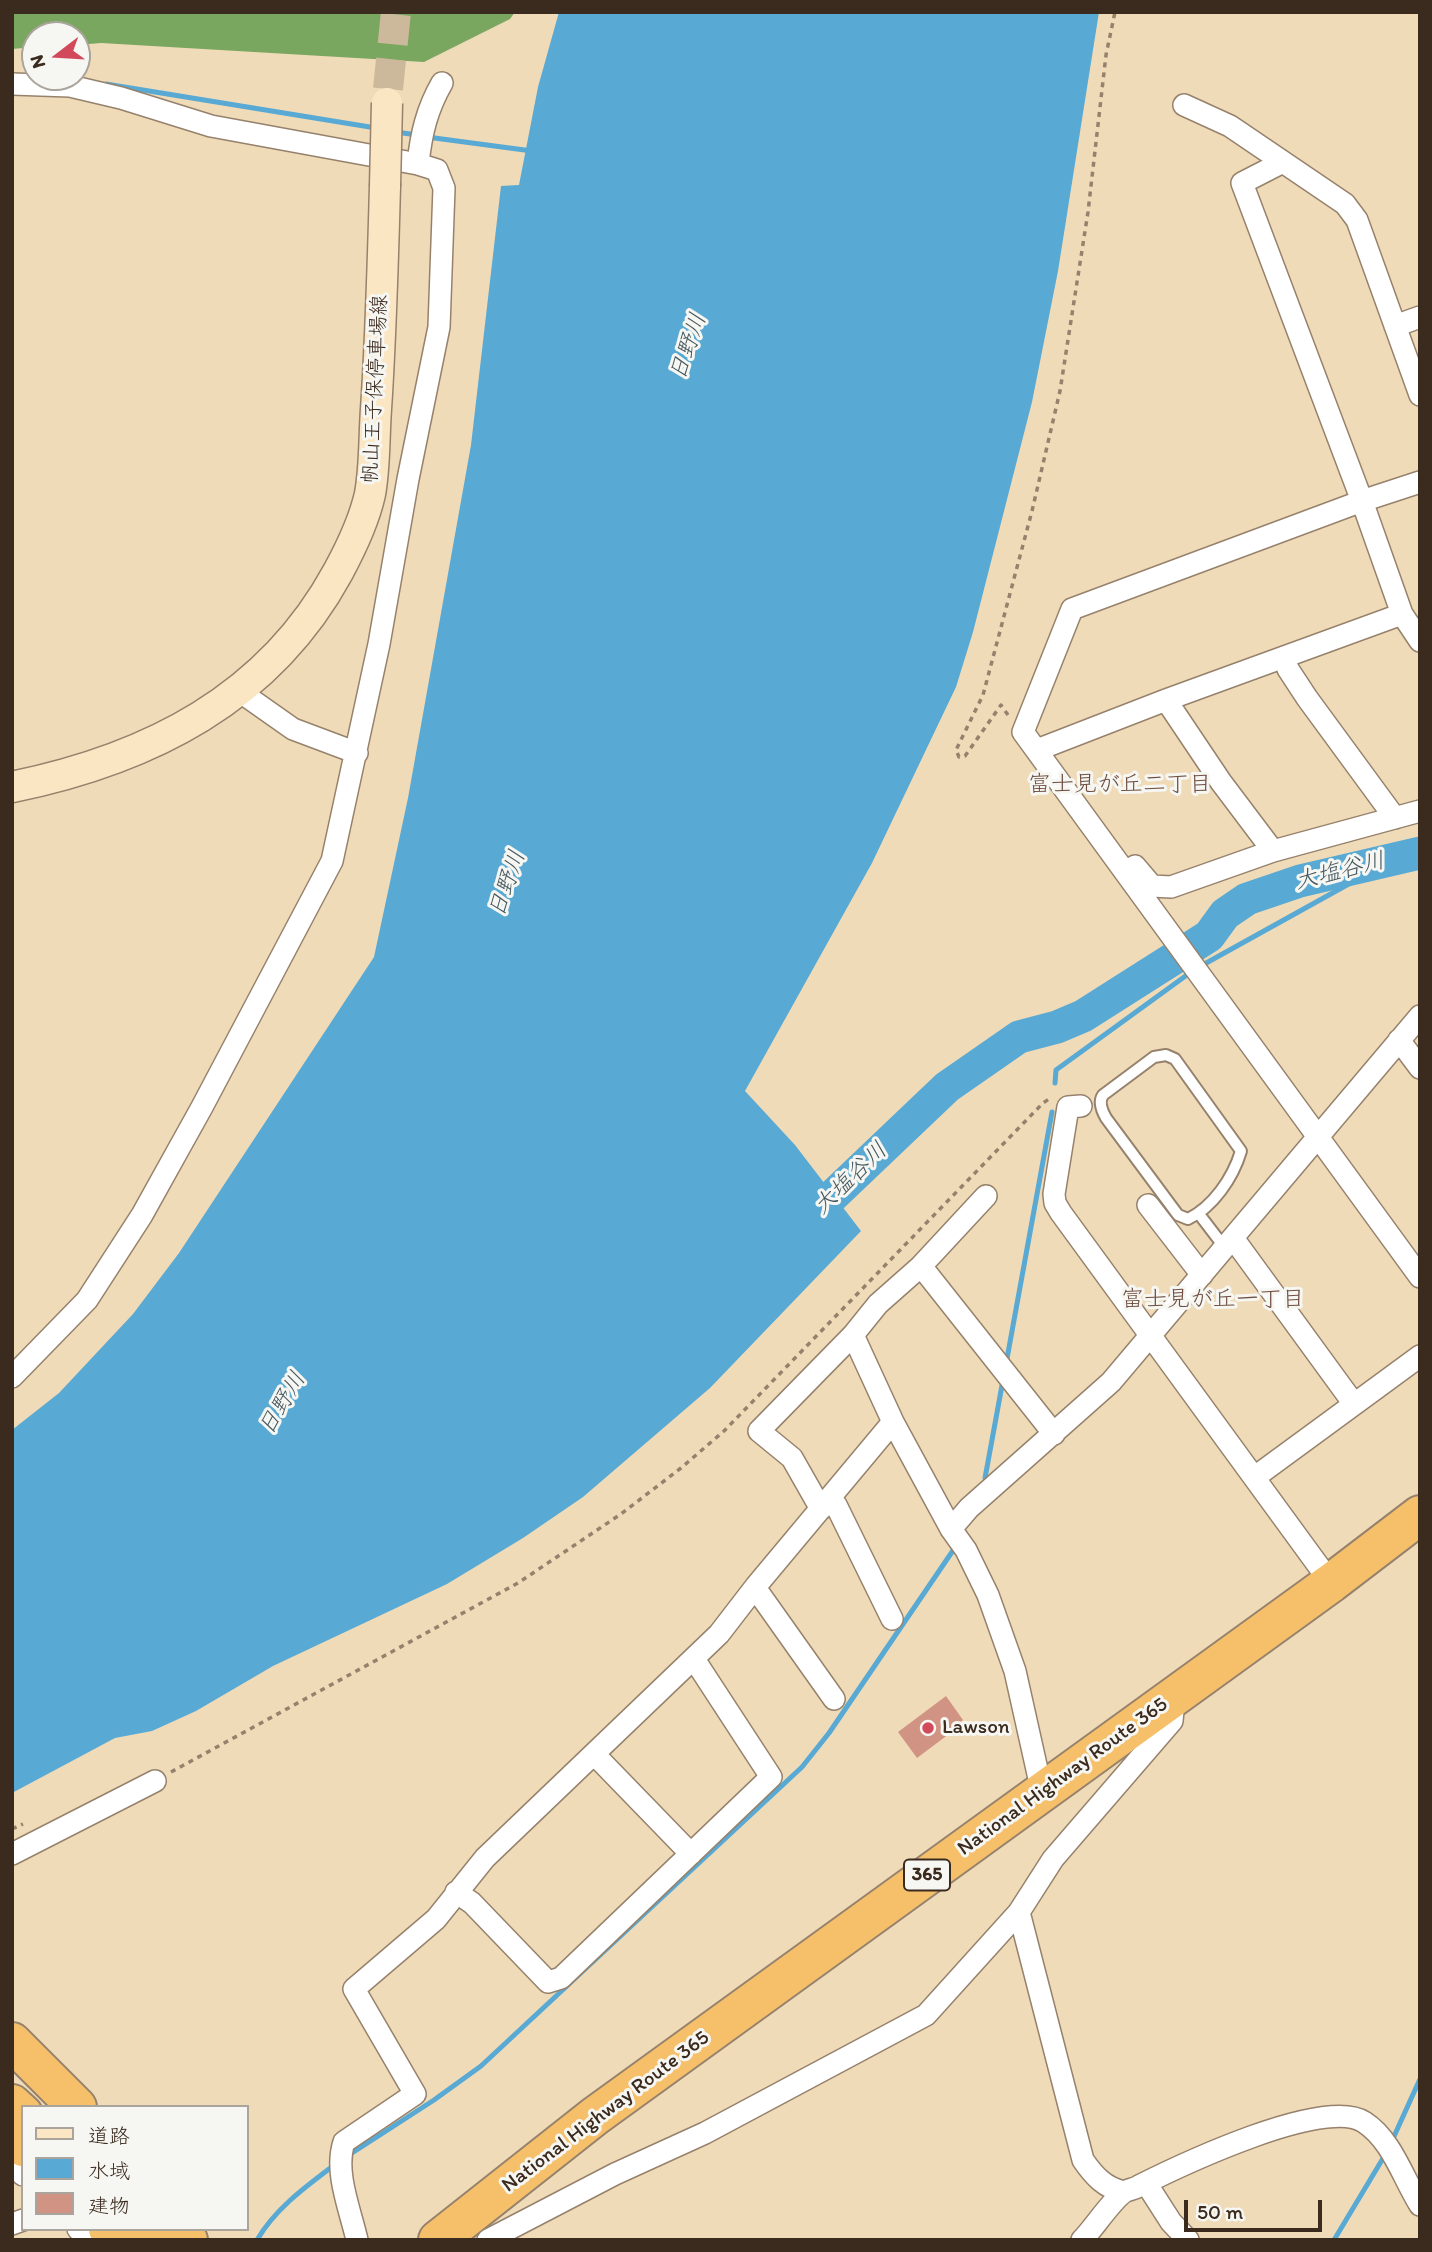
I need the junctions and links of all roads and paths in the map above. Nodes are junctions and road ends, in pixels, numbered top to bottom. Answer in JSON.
{"nodes":[{"id":1,"x":1115,"y":12,"type":"edge"},
{"id":2,"x":442,"y":83,"type":"dead end"},
{"id":3,"x":12,"y":84,"type":"edge"},
{"id":4,"x":387,"y":96,"type":"tunnel mouth"},
{"id":5,"x":1184,"y":105,"type":"dead end"},
{"id":6,"x":1283,"y":162,"type":"junction"},
{"id":7,"x":418,"y":164,"type":"junction"},
{"id":8,"x":1420,"y":317,"type":"edge"},
{"id":9,"x":1395,"y":326,"type":"junction"},
{"id":10,"x":1420,"y":395,"type":"edge"},
{"id":11,"x":1420,"y":482,"type":"edge"},
{"id":12,"x":1362,"y":501,"type":"junction"},
{"id":13,"x":1402,"y":614,"type":"junction"},
{"id":14,"x":1420,"y":641,"type":"edge"},
{"id":15,"x":1284,"y":657,"type":"junction"},
{"id":16,"x":239,"y":691,"type":"junction"},
{"id":17,"x":1166,"y":699,"type":"junction"},
{"id":18,"x":1023,"y":733,"type":"junction"},
{"id":19,"x":1037,"y":750,"type":"junction"},
{"id":20,"x":357,"y":753,"type":"junction"},
{"id":21,"x":12,"y":787,"type":"edge"},
{"id":22,"x":1420,"y":811,"type":"edge"},
{"id":23,"x":1395,"y":818,"type":"junction"},
{"id":24,"x":1101,"y":839,"type":"junction"},
{"id":25,"x":1273,"y":851,"type":"junction"},
{"id":26,"x":1420,"y":1016,"type":"edge"},
{"id":27,"x":1399,"y":1040,"type":"junction"},
{"id":28,"x":1420,"y":1068,"type":"edge"},
{"id":29,"x":1075,"y":1106,"type":"joint"},
{"id":30,"x":1319,"y":1136,"type":"junction"},
{"id":31,"x":986,"y":1196,"type":"dead end"},
{"id":32,"x":1148,"y":1205,"type":"dead end"},
{"id":33,"x":1199,"y":1214,"type":"junction"},
{"id":34,"x":1229,"y":1243,"type":"junction"},
{"id":35,"x":921,"y":1266,"type":"junction"},
{"id":36,"x":1202,"y":1275,"type":"junction"},
{"id":37,"x":1420,"y":1277,"type":"edge"},
{"id":38,"x":853,"y":1335,"type":"junction"},
{"id":39,"x":1150,"y":1337,"type":"junction"},
{"id":40,"x":1420,"y":1356,"type":"edge"},
{"id":41,"x":12,"y":1377,"type":"edge"},
{"id":42,"x":1354,"y":1404,"type":"junction"},
{"id":43,"x":893,"y":1422,"type":"junction"},
{"id":44,"x":1054,"y":1434,"type":"junction"},
{"id":45,"x":1255,"y":1478,"type":"junction"},
{"id":46,"x":825,"y":1504,"type":"junction"},
{"id":47,"x":1420,"y":1515,"type":"edge"},
{"id":48,"x":951,"y":1529,"type":"junction"},
{"id":49,"x":1331,"y":1583,"type":"junction"},
{"id":50,"x":754,"y":1589,"type":"junction"},
{"id":51,"x":892,"y":1619,"type":"dead end"},
{"id":52,"x":694,"y":1660,"type":"junction"},
{"id":53,"x":1174,"y":1696,"type":"junction"},
{"id":54,"x":834,"y":1699,"type":"dead end"},
{"id":55,"x":594,"y":1754,"type":"junction"},
{"id":56,"x":155,"y":1781,"type":"joint"},
{"id":57,"x":1042,"y":1792,"type":"junction"},
{"id":58,"x":12,"y":1854,"type":"edge"},
{"id":59,"x":691,"y":1854,"type":"junction"},
{"id":60,"x":456,"y":1892,"type":"junction"},
{"id":61,"x":1019,"y":1912,"type":"junction"},
{"id":62,"x":19,"y":2057,"type":"edge"},
{"id":63,"x":50,"y":2105,"type":"edge"},
{"id":64,"x":75,"y":2105,"type":"edge"},
{"id":65,"x":1146,"y":2183,"type":"junction"},
{"id":66,"x":1124,"y":2192,"type":"junction"},
{"id":67,"x":1420,"y":2205,"type":"edge"},
{"id":68,"x":356,"y":2240,"type":"edge"},
{"id":69,"x":438,"y":2240,"type":"edge"},
{"id":70,"x":488,"y":2240,"type":"edge"},
{"id":71,"x":1082,"y":2240,"type":"edge"},
{"id":72,"x":1188,"y":2240,"type":"edge"}],
"edges":[{"from":1,"to":18,"type":"path"},
{"from":2,"to":7,"type":"street"},
{"from":3,"to":7,"type":"street"},
{"from":4,"to":16,"type":"main road","name":"帆山王子保停車場線","bridge":true},
{"from":5,"to":6,"type":"street"},
{"from":6,"to":9,"type":"street"},
{"from":6,"to":12,"type":"street"},
{"from":7,"to":20,"type":"street"},
{"from":8,"to":9,"type":"street"},
{"from":9,"to":10,"type":"street"},
{"from":11,"to":12,"type":"street"},
{"from":12,"to":13,"type":"street"},
{"from":12,"to":18,"type":"street"},
{"from":13,"to":14,"type":"street"},
{"from":13,"to":15,"type":"street"},
{"from":15,"to":17,"type":"street"},
{"from":15,"to":23,"type":"street"},
{"from":16,"to":20,"type":"street"},
{"from":16,"to":21,"type":"main road","name":"帆山王子保停車場線"},
{"from":17,"to":19,"type":"street"},
{"from":17,"to":25,"type":"street"},
{"from":18,"to":19,"type":"street"},
{"from":19,"to":24,"type":"street"},
{"from":20,"to":41,"type":"street"},
{"from":22,"to":23,"type":"street"},
{"from":23,"to":25,"type":"street"},
{"from":24,"to":25,"type":"street"},
{"from":24,"to":30,"type":"street"},
{"from":26,"to":27,"type":"street"},
{"from":27,"to":28,"type":"street"},
{"from":27,"to":30,"type":"street"},
{"from":29,"to":39,"type":"street"},
{"from":29,"to":56,"type":"path"},
{"from":30,"to":34,"type":"street"},
{"from":30,"to":37,"type":"street"},
{"from":31,"to":35,"type":"street"},
{"from":32,"to":36,"type":"street"},
{"from":33,"to":33,"type":"lane"},
{"from":33,"to":34,"type":"lane"},
{"from":34,"to":36,"type":"street"},
{"from":34,"to":42,"type":"street"},
{"from":35,"to":38,"type":"street"},
{"from":35,"to":44,"type":"street"},
{"from":36,"to":39,"type":"street"},
{"from":38,"to":43,"type":"street"},
{"from":38,"to":46,"type":"street"},
{"from":39,"to":44,"type":"street"},
{"from":39,"to":45,"type":"street"},
{"from":40,"to":42,"type":"street"},
{"from":42,"to":45,"type":"street"},
{"from":43,"to":46,"type":"street"},
{"from":43,"to":48,"type":"street"},
{"from":44,"to":48,"type":"street"},
{"from":45,"to":49,"type":"street"},
{"from":46,"to":50,"type":"street"},
{"from":46,"to":51,"type":"street"},
{"from":47,"to":49,"type":"highway","name":"National Highway Route 365","number":"365"},
{"from":48,"to":57,"type":"street"},
{"from":49,"to":53,"type":"highway","name":"National Highway Route 365","number":"365"},
{"from":50,"to":52,"type":"street"},
{"from":50,"to":54,"type":"street"},
{"from":52,"to":55,"type":"street"},
{"from":52,"to":59,"type":"street"},
{"from":53,"to":57,"type":"highway","name":"National Highway Route 365","number":"365"},
{"from":53,"to":61,"type":"street"},
{"from":55,"to":59,"type":"street"},
{"from":55,"to":60,"type":"street"},
{"from":56,"to":58,"type":"street"},
{"from":57,"to":69,"type":"highway","name":"National Highway Route 365","number":"365"},
{"from":59,"to":60,"type":"street"},
{"from":60,"to":68,"type":"street"},
{"from":61,"to":66,"type":"street"},
{"from":61,"to":70,"type":"street"},
{"from":62,"to":63,"type":"highway"},
{"from":62,"to":64,"type":"highway"},
{"from":65,"to":66,"type":"street"},
{"from":65,"to":67,"type":"street"},
{"from":65,"to":72,"type":"street"},
{"from":66,"to":71,"type":"street"}]}
